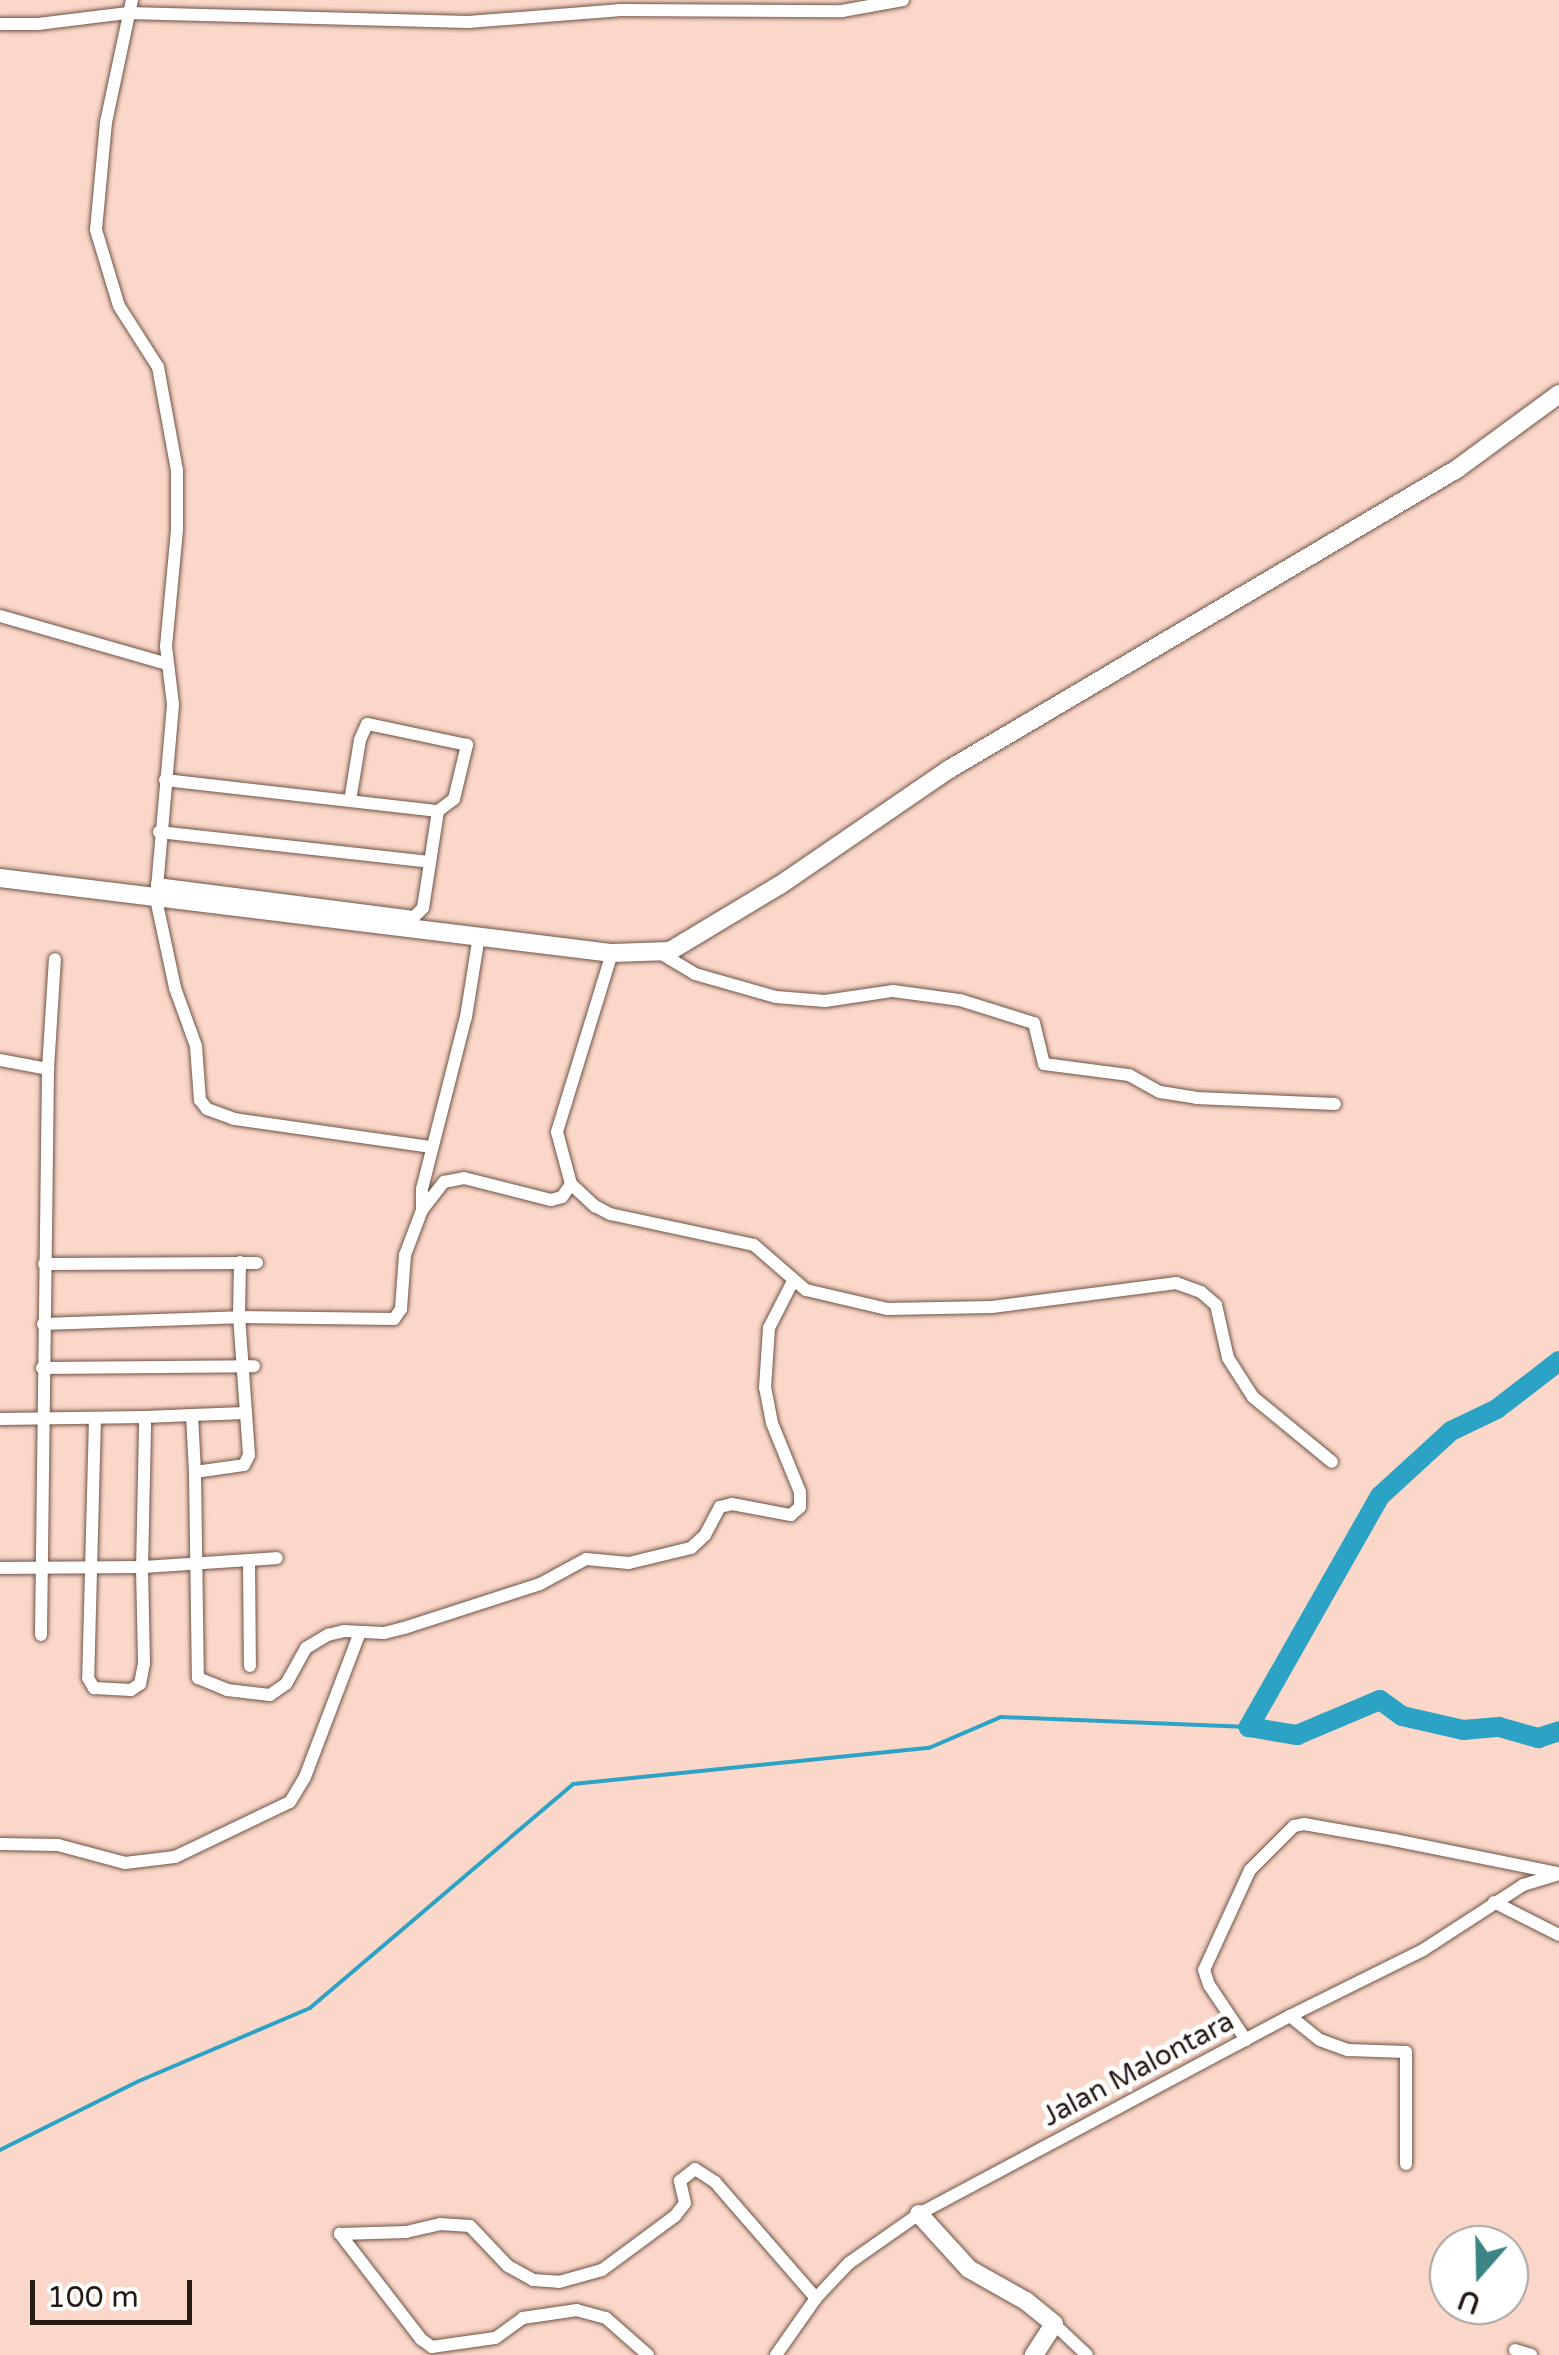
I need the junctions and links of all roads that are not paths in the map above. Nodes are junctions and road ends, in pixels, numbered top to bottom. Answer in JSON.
{"nodes":[{"id":1,"x":903,"y":0,"type":"edge"},
{"id":2,"x":130,"y":6,"type":"edge"},
{"id":3,"x":0,"y":24,"type":"edge"},
{"id":4,"x":1559,"y":394,"type":"edge"},
{"id":5,"x":0,"y":616,"type":"edge"},
{"id":6,"x":167,"y":664,"type":"junction"},
{"id":7,"x":165,"y":780,"type":"junction"},
{"id":8,"x":350,"y":801,"type":"junction"},
{"id":9,"x":438,"y":811,"type":"junction"},
{"id":10,"x":160,"y":832,"type":"junction"},
{"id":11,"x":429,"y":862,"type":"junction"},
{"id":12,"x":0,"y":878,"type":"edge"},
{"id":13,"x":156,"y":891,"type":"junction"},
{"id":14,"x":479,"y":936,"type":"junction"},
{"id":15,"x":612,"y":953,"type":"junction"},
{"id":16,"x":662,"y":954,"type":"junction"},
{"id":17,"x":54,"y":958,"type":"dead end"},
{"id":18,"x":0,"y":1060,"type":"edge"},
{"id":19,"x":48,"y":1069,"type":"junction"},
{"id":20,"x":1335,"y":1104,"type":"dead end"},
{"id":21,"x":431,"y":1147,"type":"junction"},
{"id":22,"x":571,"y":1184,"type":"junction"},
{"id":23,"x":422,"y":1210,"type":"junction"},
{"id":24,"x":240,"y":1262,"type":"junction"},
{"id":25,"x":257,"y":1263,"type":"dead end"},
{"id":26,"x":44,"y":1264,"type":"junction"},
{"id":27,"x":793,"y":1281,"type":"junction"},
{"id":28,"x":238,"y":1317,"type":"junction"},
{"id":29,"x":43,"y":1324,"type":"junction"},
{"id":30,"x":248,"y":1366,"type":"junction"},
{"id":31,"x":42,"y":1368,"type":"junction"},
{"id":32,"x":246,"y":1413,"type":"junction"},
{"id":33,"x":192,"y":1416,"type":"junction"},
{"id":34,"x":145,"y":1417,"type":"junction"},
{"id":35,"x":43,"y":1418,"type":"junction"},
{"id":36,"x":95,"y":1418,"type":"junction"},
{"id":37,"x":0,"y":1419,"type":"edge"},
{"id":38,"x":1332,"y":1462,"type":"dead end"},
{"id":39,"x":194,"y":1472,"type":"junction"},
{"id":40,"x":277,"y":1558,"type":"dead end"},
{"id":41,"x":249,"y":1560,"type":"junction"},
{"id":42,"x":195,"y":1564,"type":"junction"},
{"id":43,"x":142,"y":1567,"type":"junction"},
{"id":44,"x":0,"y":1568,"type":"edge"},
{"id":45,"x":42,"y":1568,"type":"junction"},
{"id":46,"x":91,"y":1568,"type":"junction"},
{"id":47,"x":359,"y":1635,"type":"junction"},
{"id":48,"x":41,"y":1636,"type":"dead end"},
{"id":49,"x":250,"y":1666,"type":"dead end"},
{"id":50,"x":0,"y":1844,"type":"edge"},
{"id":51,"x":1559,"y":1874,"type":"edge"},
{"id":52,"x":1494,"y":1902,"type":"junction"},
{"id":53,"x":1559,"y":1935,"type":"edge"},
{"id":54,"x":1290,"y":2016,"type":"junction"},
{"id":55,"x":1246,"y":2040,"type":"junction"},
{"id":56,"x":1406,"y":2164,"type":"dead end"},
{"id":57,"x":919,"y":2214,"type":"junction"},
{"id":58,"x":816,"y":2298,"type":"junction"},
{"id":59,"x":1054,"y":2324,"type":"junction"},
{"id":60,"x":1514,"y":2350,"type":"dead end"},
{"id":61,"x":648,"y":2355,"type":"edge"},
{"id":62,"x":776,"y":2355,"type":"edge"},
{"id":63,"x":1034,"y":2355,"type":"edge"},
{"id":64,"x":1087,"y":2355,"type":"edge"},
{"id":65,"x":1531,"y":2355,"type":"edge"}],
"edges":[{"from":1,"to":2,"type":"street"},
{"from":2,"to":3,"type":"street"},
{"from":2,"to":6,"type":"street"},
{"from":4,"to":16,"type":"street"},
{"from":5,"to":6,"type":"street"},
{"from":6,"to":7,"type":"street"},
{"from":7,"to":8,"type":"street"},
{"from":7,"to":10,"type":"street"},
{"from":8,"to":9,"type":"street"},
{"from":8,"to":9,"type":"street"},
{"from":9,"to":11,"type":"street"},
{"from":10,"to":11,"type":"street"},
{"from":10,"to":13,"type":"street"},
{"from":11,"to":13,"type":"street"},
{"from":12,"to":13,"type":"street"},
{"from":13,"to":14,"type":"street"},
{"from":13,"to":21,"type":"street"},
{"from":14,"to":15,"type":"street"},
{"from":14,"to":21,"type":"street"},
{"from":15,"to":16,"type":"street"},
{"from":15,"to":22,"type":"street"},
{"from":16,"to":20,"type":"street"},
{"from":17,"to":19,"type":"street"},
{"from":18,"to":19,"type":"street"},
{"from":19,"to":26,"type":"street"},
{"from":21,"to":23,"type":"street"},
{"from":22,"to":23,"type":"street"},
{"from":22,"to":27,"type":"street"},
{"from":23,"to":28,"type":"street"},
{"from":24,"to":25,"type":"street"},
{"from":24,"to":26,"type":"street"},
{"from":24,"to":28,"type":"street"},
{"from":26,"to":29,"type":"street"},
{"from":27,"to":38,"type":"street"},
{"from":27,"to":47,"type":"street"},
{"from":28,"to":29,"type":"street"},
{"from":28,"to":30,"type":"street"},
{"from":29,"to":31,"type":"street"},
{"from":30,"to":31,"type":"street"},
{"from":30,"to":32,"type":"street"},
{"from":31,"to":35,"type":"street"},
{"from":32,"to":33,"type":"street"},
{"from":32,"to":39,"type":"street"},
{"from":33,"to":34,"type":"street"},
{"from":33,"to":39,"type":"street"},
{"from":34,"to":36,"type":"street"},
{"from":34,"to":43,"type":"street"},
{"from":35,"to":36,"type":"street"},
{"from":35,"to":37,"type":"street"},
{"from":35,"to":45,"type":"street"},
{"from":36,"to":46,"type":"street"},
{"from":39,"to":42,"type":"street"},
{"from":40,"to":41,"type":"street"},
{"from":41,"to":42,"type":"street"},
{"from":41,"to":49,"type":"street"},
{"from":42,"to":43,"type":"street"},
{"from":42,"to":47,"type":"street"},
{"from":43,"to":46,"type":"street"},
{"from":43,"to":46,"type":"street"},
{"from":44,"to":45,"type":"street"},
{"from":45,"to":46,"type":"street"},
{"from":45,"to":48,"type":"street"},
{"from":47,"to":50,"type":"street"},
{"from":51,"to":52,"type":"street","name":"Jalan Malontara"},
{"from":51,"to":55,"type":"street"},
{"from":52,"to":53,"type":"street"},
{"from":52,"to":54,"type":"street","name":"Jalan Malontara"},
{"from":54,"to":55,"type":"street","name":"Jalan Malontara"},
{"from":54,"to":56,"type":"street"},
{"from":55,"to":57,"type":"street","name":"Jalan Malontara"},
{"from":57,"to":58,"type":"street","name":"Jalan Malontara"},
{"from":57,"to":59,"type":"street"},
{"from":58,"to":61,"type":"street"},
{"from":58,"to":62,"type":"street","name":"Jalan Malontara"},
{"from":59,"to":63,"type":"street"},
{"from":59,"to":64,"type":"street"},
{"from":60,"to":65,"type":"street"}]}
